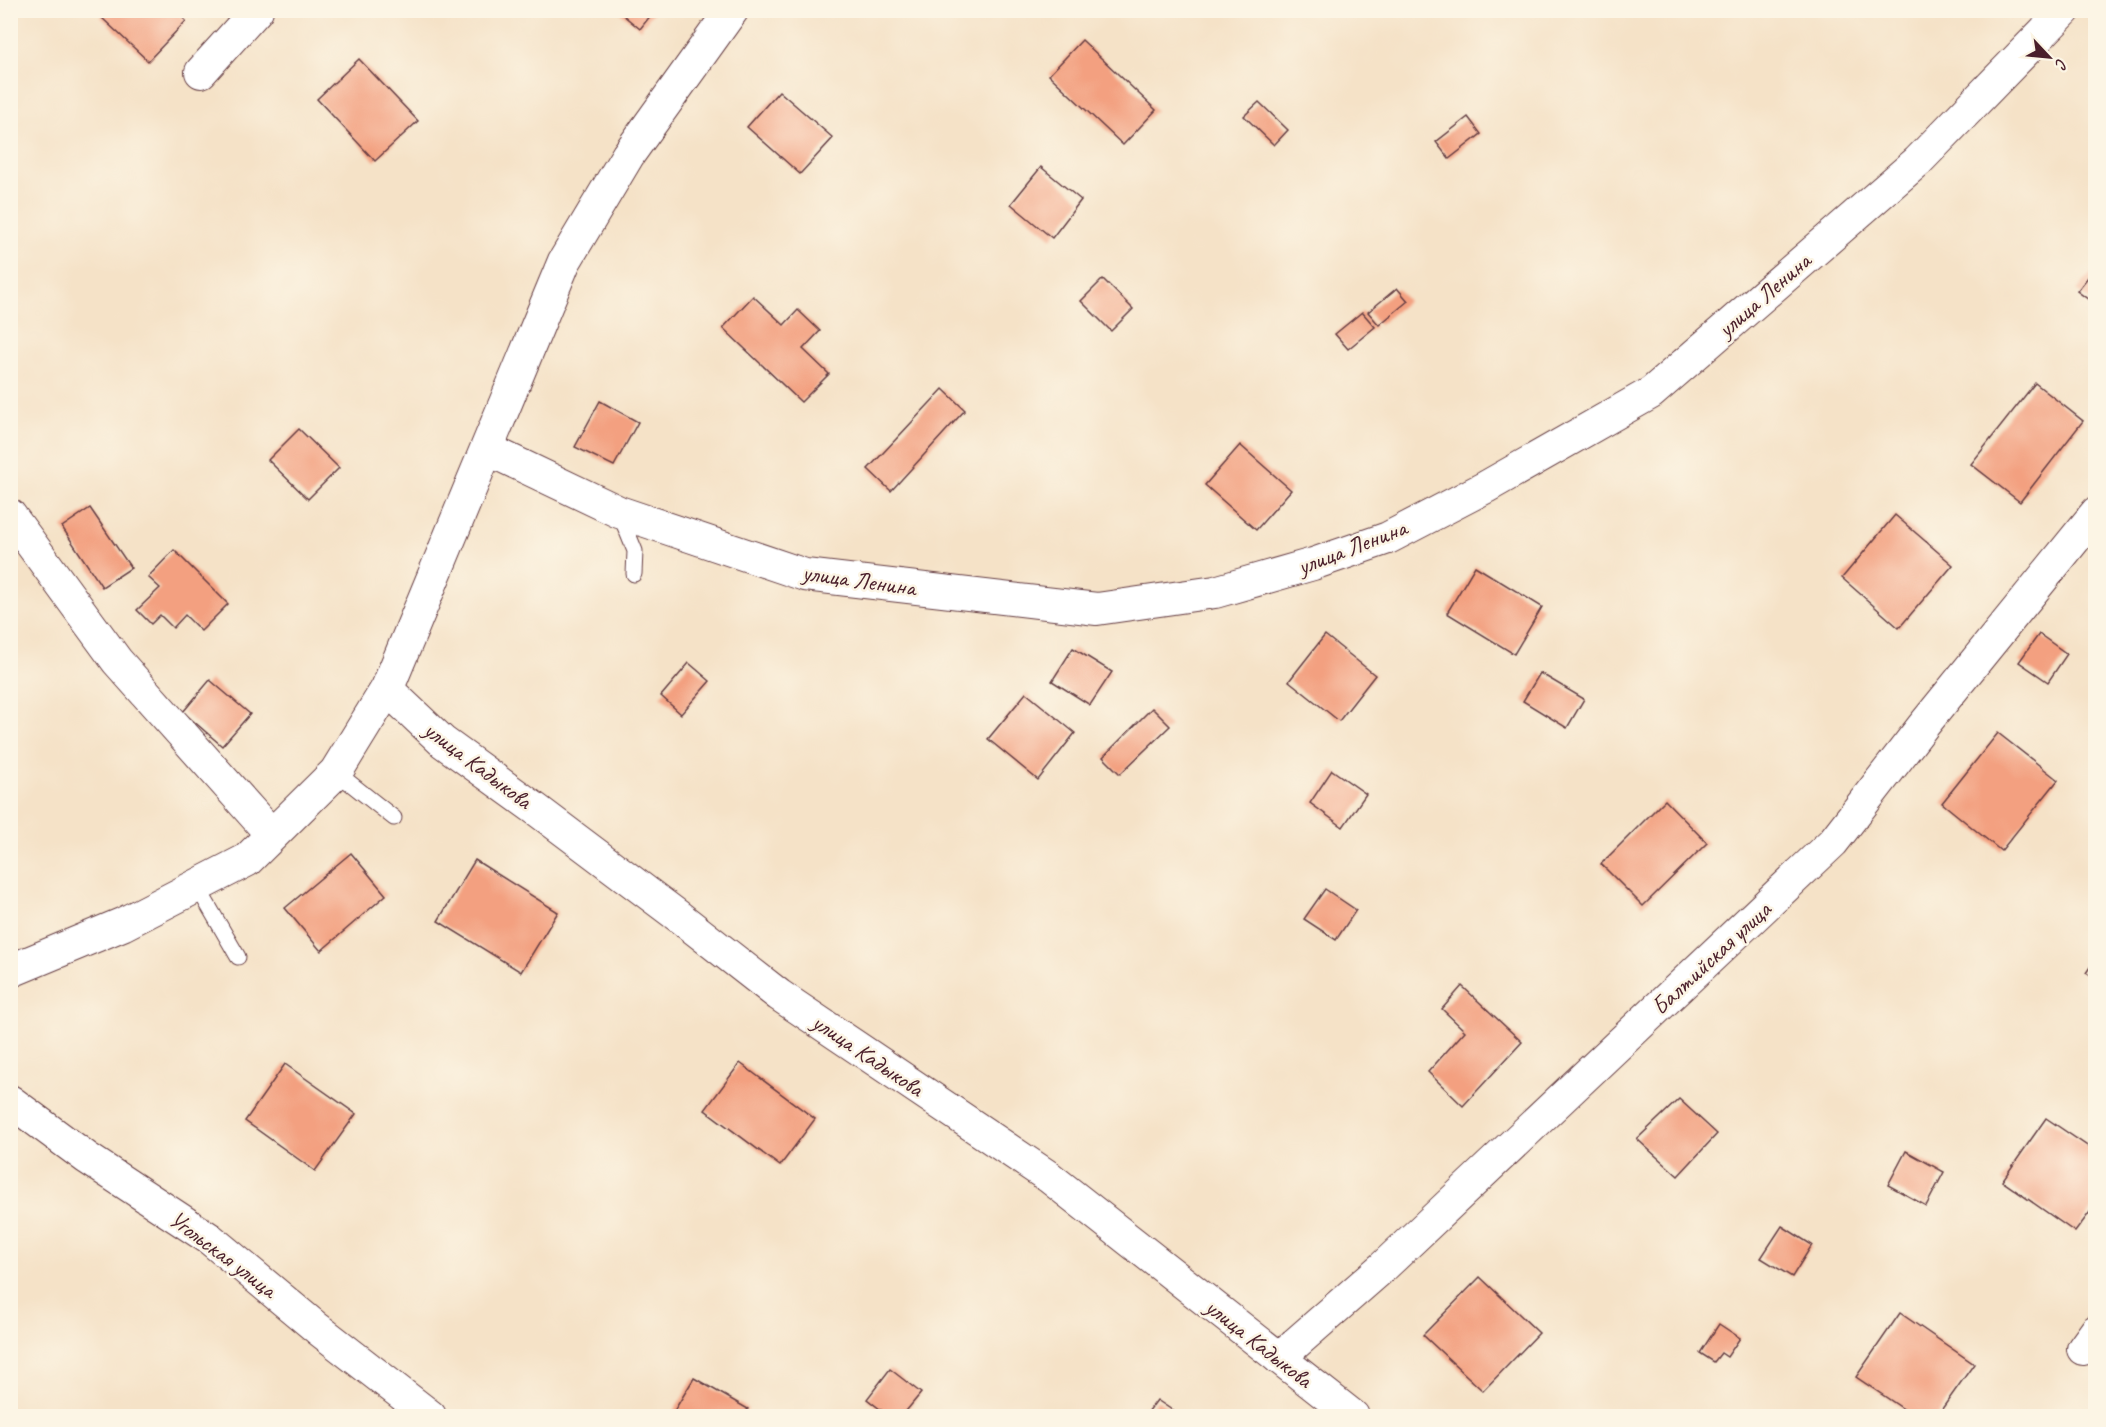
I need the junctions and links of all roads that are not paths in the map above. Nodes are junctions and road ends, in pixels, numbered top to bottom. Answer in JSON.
{"nodes":[{"id":1,"x":257,"y":10,"type":"edge"},
{"id":2,"x":732,"y":10,"type":"edge"},
{"id":3,"x":2065,"y":10,"type":"edge"},
{"id":4,"x":201,"y":72,"type":"dead end"},
{"id":5,"x":487,"y":449,"type":"junction"},
{"id":6,"x":619,"y":512,"type":"junction"},
{"id":7,"x":2096,"y":513,"type":"edge"},
{"id":8,"x":10,"y":515,"type":"edge"},
{"id":9,"x":634,"y":574,"type":"dead end"},
{"id":10,"x":387,"y":689,"type":"junction"},
{"id":11,"x":336,"y":772,"type":"junction"},
{"id":12,"x":394,"y":818,"type":"dead end"},
{"id":13,"x":272,"y":835,"type":"junction"},
{"id":14,"x":197,"y":886,"type":"junction"},
{"id":15,"x":238,"y":957,"type":"dead end"},
{"id":16,"x":10,"y":971,"type":"edge"},
{"id":17,"x":10,"y":1101,"type":"edge"},
{"id":18,"x":1279,"y":1358,"type":"junction"},
{"id":19,"x":430,"y":1416,"type":"edge"},
{"id":20,"x":1353,"y":1416,"type":"edge"}],
"edges":[{"from":1,"to":4,"type":"street"},
{"from":2,"to":5,"type":"street"},
{"from":3,"to":6,"type":"street","name":"улица Ленина"},
{"from":5,"to":6,"type":"street","name":"улица Ленина"},
{"from":5,"to":10,"type":"street"},
{"from":6,"to":9,"type":"lane"},
{"from":7,"to":18,"type":"street","name":"Балтийская улица"},
{"from":8,"to":13,"type":"street"},
{"from":10,"to":11,"type":"street"},
{"from":10,"to":18,"type":"street","name":"улица Кадыкова"},
{"from":11,"to":12,"type":"lane"},
{"from":11,"to":13,"type":"street"},
{"from":13,"to":14,"type":"street"},
{"from":14,"to":15,"type":"lane"},
{"from":14,"to":16,"type":"street"},
{"from":17,"to":19,"type":"street","name":"Угольская улица"},
{"from":18,"to":20,"type":"street","name":"улица Кадыкова"}]}
